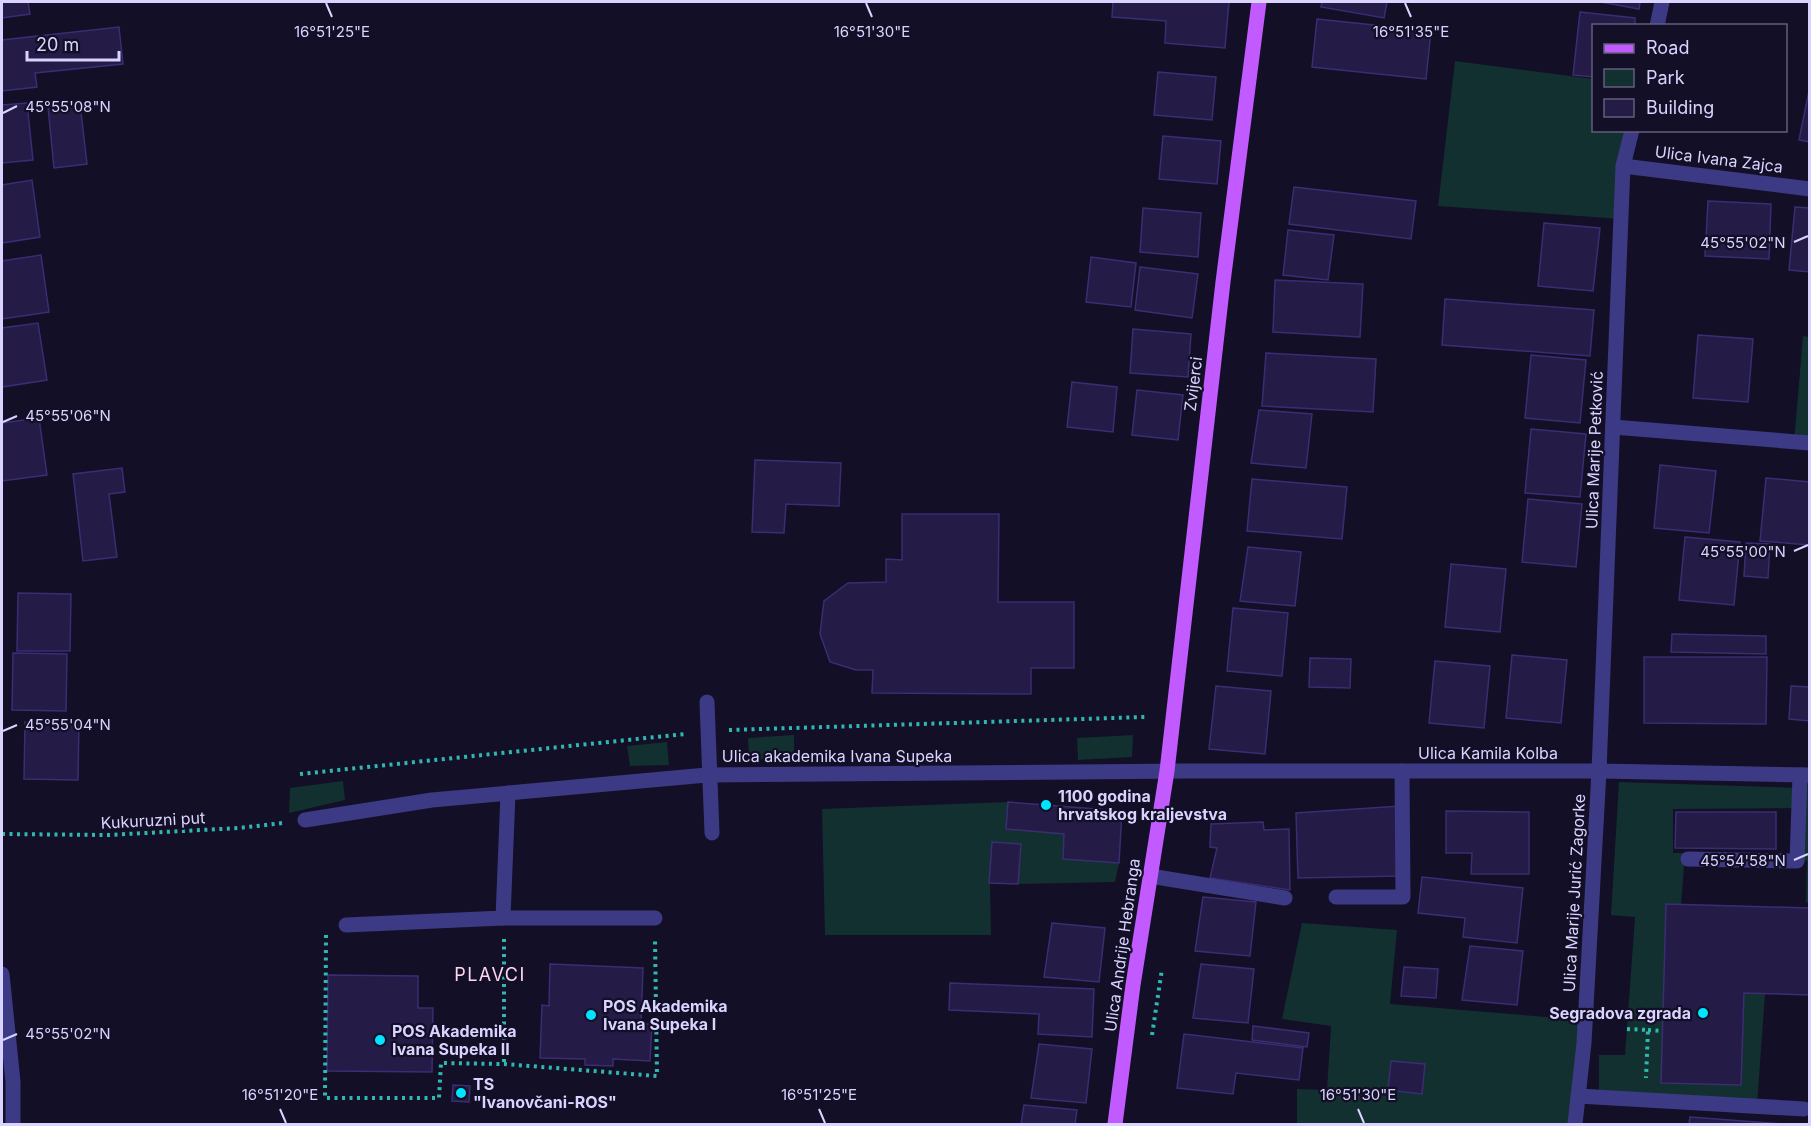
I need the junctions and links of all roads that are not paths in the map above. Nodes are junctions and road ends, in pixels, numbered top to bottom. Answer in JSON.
{"nodes":[{"id":1,"x":1258,"y":2,"type":"edge"},
{"id":2,"x":1662,"y":2,"type":"edge"},
{"id":3,"x":1657,"y":24,"type":"edge"},
{"id":4,"x":1632,"y":132,"type":"edge"},
{"id":5,"x":1623,"y":166,"type":"junction"},
{"id":6,"x":1809,"y":189,"type":"edge"},
{"id":7,"x":1613,"y":427,"type":"junction"},
{"id":8,"x":1809,"y":443,"type":"edge"},
{"id":9,"x":707,"y":702,"type":"dead end"},
{"id":10,"x":1167,"y":771,"type":"junction"},
{"id":11,"x":1402,"y":771,"type":"junction"},
{"id":12,"x":1599,"y":771,"type":"junction"},
{"id":13,"x":709,"y":775,"type":"junction"},
{"id":14,"x":1805,"y":775,"type":"edge"},
{"id":15,"x":508,"y":793,"type":"junction"},
{"id":16,"x":305,"y":820,"type":"road end"},
{"id":17,"x":712,"y":833,"type":"dead end"},
{"id":18,"x":1688,"y":859,"type":"dead end"},
{"id":19,"x":1150,"y":876,"type":"junction"},
{"id":20,"x":1336,"y":897,"type":"dead end"},
{"id":21,"x":1285,"y":898,"type":"dead end"},
{"id":22,"x":504,"y":918,"type":"junction"},
{"id":23,"x":655,"y":918,"type":"road end"},
{"id":24,"x":346,"y":925,"type":"road end"},
{"id":25,"x":2,"y":974,"type":"edge"},
{"id":26,"x":1578,"y":1096,"type":"junction"},
{"id":27,"x":1804,"y":1109,"type":"dead end"},
{"id":28,"x":13,"y":1125,"type":"edge"},
{"id":29,"x":1115,"y":1125,"type":"edge"},
{"id":30,"x":1575,"y":1125,"type":"edge"}],
"edges":[{"from":1,"to":10,"type":"main road","name":"Zvijerci"},
{"from":2,"to":3,"type":"street"},
{"from":4,"to":5,"type":"street","name":"Ulica Marije Petković"},
{"from":5,"to":6,"type":"street","name":"Ulica Ivana Zajca"},
{"from":5,"to":7,"type":"street","name":"Ulica Marije Petković"},
{"from":7,"to":8,"type":"street"},
{"from":7,"to":12,"type":"street","name":"Ulica Marije Petković"},
{"from":9,"to":13,"type":"street"},
{"from":10,"to":11,"type":"street","name":"Ulica Kamila Kolba"},
{"from":10,"to":13,"type":"street","name":"Ulica akademika Ivana Supeka"},
{"from":10,"to":19,"type":"main road","name":"Ulica Andrije Hebranga"},
{"from":11,"to":12,"type":"street","name":"Ulica Kamila Kolba"},
{"from":11,"to":20,"type":"street"},
{"from":12,"to":14,"type":"street","name":"Ulica Kamila Kolba"},
{"from":12,"to":26,"type":"street","name":"Ulica Marije Jurić Zagorke"},
{"from":13,"to":15,"type":"street","name":"Ulica akademika Ivana Supeka"},
{"from":13,"to":17,"type":"street"},
{"from":14,"to":18,"type":"street"},
{"from":15,"to":16,"type":"street","name":"Ulica akademika Ivana Supeka"},
{"from":15,"to":22,"type":"street"},
{"from":19,"to":21,"type":"street"},
{"from":19,"to":29,"type":"main road","name":"Ulica Andrije Hebranga"},
{"from":22,"to":23,"type":"street"},
{"from":22,"to":24,"type":"street"},
{"from":25,"to":28,"type":"street"},
{"from":26,"to":27,"type":"street"},
{"from":26,"to":30,"type":"street","name":"Ulica Marije Jurić Zagorke"}]}
